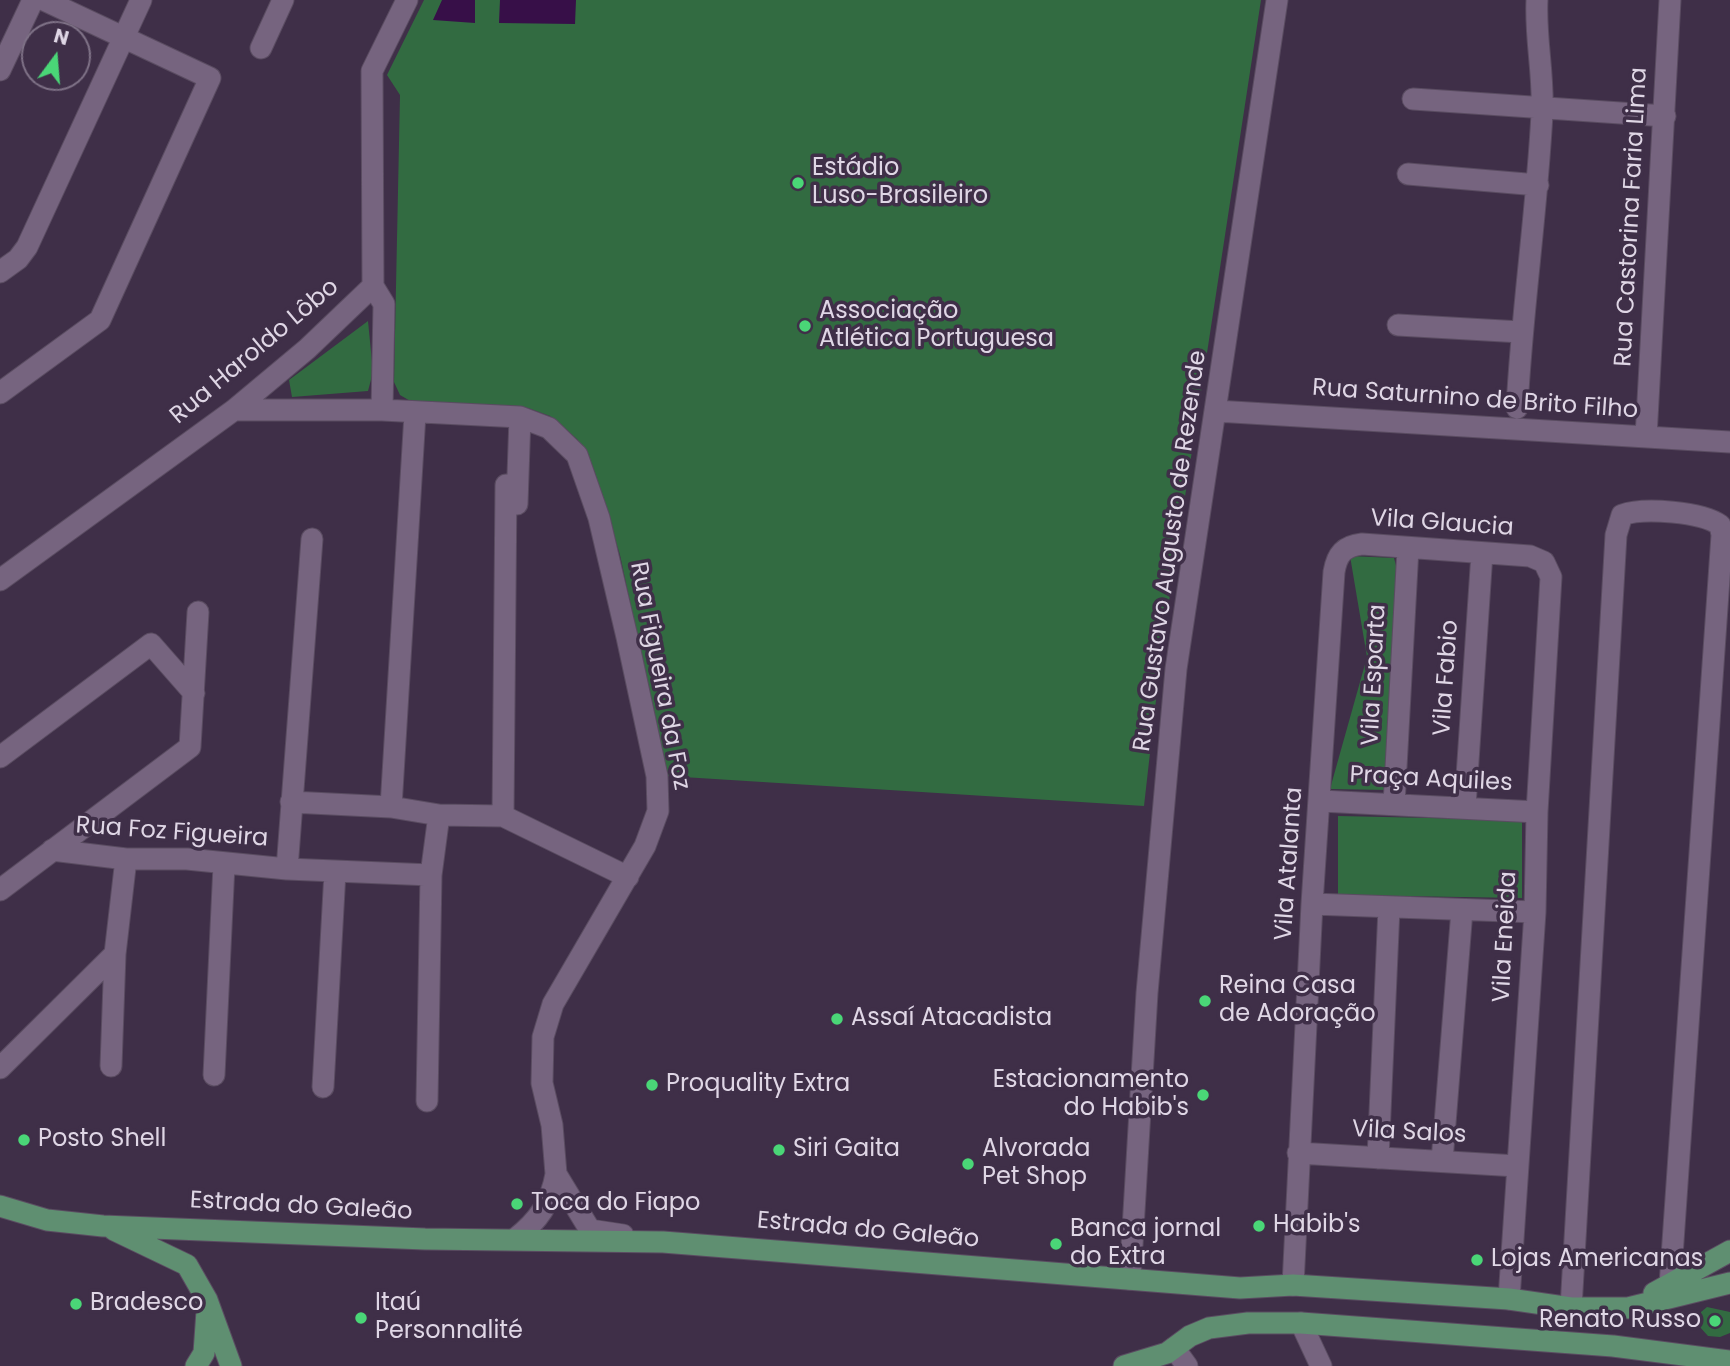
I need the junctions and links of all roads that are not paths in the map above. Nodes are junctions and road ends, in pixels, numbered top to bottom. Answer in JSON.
{"nodes":[{"id":1,"x":33,"y":0,"type":"edge"},
{"id":2,"x":44,"y":0,"type":"edge"},
{"id":3,"x":141,"y":0,"type":"edge"},
{"id":4,"x":284,"y":0,"type":"edge"},
{"id":5,"x":407,"y":0,"type":"edge"},
{"id":6,"x":1277,"y":0,"type":"edge"},
{"id":7,"x":1537,"y":0,"type":"edge"},
{"id":8,"x":1670,"y":0,"type":"edge"},
{"id":9,"x":124,"y":38,"type":"junction"},
{"id":10,"x":261,"y":48,"type":"dead end"},
{"id":11,"x":0,"y":70,"type":"edge"},
{"id":12,"x":1413,"y":99,"type":"dead end"},
{"id":13,"x":1542,"y":108,"type":"junction"},
{"id":14,"x":1665,"y":116,"type":"junction"},
{"id":15,"x":1408,"y":174,"type":"dead end"},
{"id":16,"x":1538,"y":185,"type":"junction"},
{"id":17,"x":0,"y":272,"type":"edge"},
{"id":18,"x":373,"y":286,"type":"junction"},
{"id":19,"x":1398,"y":325,"type":"dead end"},
{"id":20,"x":1521,"y":332,"type":"junction"},
{"id":21,"x":0,"y":393,"type":"edge"},
{"id":22,"x":1517,"y":408,"type":"dead end"},
{"id":23,"x":234,"y":410,"type":"junction"},
{"id":24,"x":382,"y":410,"type":"junction"},
{"id":25,"x":1216,"y":411,"type":"junction"},
{"id":26,"x":415,"y":414,"type":"junction"},
{"id":27,"x":520,"y":416,"type":"junction"},
{"id":28,"x":1646,"y":437,"type":"junction"},
{"id":29,"x":1730,"y":442,"type":"edge"},
{"id":30,"x":506,"y":485,"type":"dead end"},
{"id":31,"x":517,"y":531,"type":"dead end"},
{"id":32,"x":312,"y":539,"type":"dead end"},
{"id":33,"x":1408,"y":548,"type":"junction"},
{"id":34,"x":1482,"y":553,"type":"junction"},
{"id":35,"x":1334,"y":572,"type":"joint"},
{"id":36,"x":1551,"y":578,"type":"joint"},
{"id":37,"x":0,"y":579,"type":"edge"},
{"id":38,"x":198,"y":612,"type":"dead end"},
{"id":39,"x":194,"y":693,"type":"junction"},
{"id":40,"x":0,"y":757,"type":"edge"},
{"id":41,"x":1321,"y":801,"type":"junction"},
{"id":42,"x":291,"y":802,"type":"junction"},
{"id":43,"x":1394,"y":804,"type":"junction"},
{"id":44,"x":1465,"y":806,"type":"junction"},
{"id":45,"x":391,"y":807,"type":"junction"},
{"id":46,"x":1537,"y":812,"type":"junction"},
{"id":47,"x":439,"y":815,"type":"junction"},
{"id":48,"x":503,"y":816,"type":"junction"},
{"id":49,"x":52,"y":850,"type":"junction"},
{"id":50,"x":126,"y":859,"type":"junction"},
{"id":51,"x":224,"y":864,"type":"junction"},
{"id":52,"x":287,"y":869,"type":"junction"},
{"id":53,"x":335,"y":872,"type":"junction"},
{"id":54,"x":619,"y":872,"type":"junction"},
{"id":55,"x":431,"y":876,"type":"junction"},
{"id":56,"x":0,"y":890,"type":"edge"},
{"id":57,"x":1312,"y":904,"type":"junction"},
{"id":58,"x":1389,"y":908,"type":"junction"},
{"id":59,"x":1462,"y":910,"type":"junction"},
{"id":60,"x":1535,"y":912,"type":"junction"},
{"id":61,"x":115,"y":954,"type":"junction"},
{"id":62,"x":111,"y":1066,"type":"dead end"},
{"id":63,"x":0,"y":1068,"type":"edge"},
{"id":64,"x":214,"y":1075,"type":"dead end"},
{"id":65,"x":323,"y":1087,"type":"dead end"},
{"id":66,"x":427,"y":1101,"type":"dead end"},
{"id":67,"x":1298,"y":1153,"type":"junction"},
{"id":68,"x":1378,"y":1158,"type":"junction"},
{"id":69,"x":1442,"y":1161,"type":"junction"},
{"id":70,"x":1517,"y":1166,"type":"junction"},
{"id":71,"x":556,"y":1174,"type":"junction"},
{"id":72,"x":0,"y":1206,"type":"edge"},
{"id":73,"x":103,"y":1226,"type":"junction"},
{"id":74,"x":515,"y":1239,"type":"junction"},
{"id":75,"x":663,"y":1241,"type":"junction"},
{"id":76,"x":1730,"y":1251,"type":"edge"},
{"id":77,"x":1130,"y":1279,"type":"junction"},
{"id":78,"x":1730,"y":1283,"type":"edge"},
{"id":79,"x":1293,"y":1285,"type":"junction"},
{"id":80,"x":1670,"y":1285,"type":"junction"},
{"id":81,"x":1509,"y":1299,"type":"junction"},
{"id":82,"x":207,"y":1300,"type":"junction"},
{"id":83,"x":1571,"y":1308,"type":"junction"},
{"id":84,"x":1628,"y":1308,"type":"junction"},
{"id":85,"x":1301,"y":1323,"type":"junction"},
{"id":86,"x":1171,"y":1351,"type":"edge"},
{"id":87,"x":1730,"y":1361,"type":"edge"},
{"id":88,"x":196,"y":1366,"type":"edge"},
{"id":89,"x":231,"y":1366,"type":"edge"},
{"id":90,"x":1124,"y":1366,"type":"edge"},
{"id":91,"x":1187,"y":1366,"type":"edge"},
{"id":92,"x":1321,"y":1366,"type":"edge"}],
"edges":[{"from":1,"to":11,"type":"street"},
{"from":2,"to":9,"type":"street"},
{"from":3,"to":9,"type":"street"},
{"from":4,"to":10,"type":"street"},
{"from":5,"to":18,"type":"street","name":"Rua Haroldo Lôbo"},
{"from":6,"to":25,"type":"street","name":"Rua Gustavo Augusto de Rezende"},
{"from":7,"to":13,"type":"street"},
{"from":8,"to":14,"type":"street","name":"Rua Castorina Faria Lima"},
{"from":9,"to":17,"type":"street"},
{"from":9,"to":21,"type":"street"},
{"from":12,"to":13,"type":"street"},
{"from":13,"to":14,"type":"street"},
{"from":13,"to":16,"type":"street"},
{"from":14,"to":28,"type":"street","name":"Rua Castorina Faria Lima"},
{"from":15,"to":16,"type":"street"},
{"from":16,"to":20,"type":"street"},
{"from":18,"to":23,"type":"street","name":"Rua Haroldo Lôbo"},
{"from":18,"to":24,"type":"street"},
{"from":19,"to":20,"type":"street"},
{"from":20,"to":22,"type":"street"},
{"from":23,"to":24,"type":"street","name":"Rua Figueira da Foz"},
{"from":23,"to":37,"type":"street","name":"Rua Haroldo Lôbo"},
{"from":24,"to":26,"type":"street","name":"Rua Figueira da Foz"},
{"from":25,"to":28,"type":"street","name":"Rua Saturnino de Brito Filho"},
{"from":25,"to":77,"type":"street","name":"Rua Gustavo Augusto de Rezende"},
{"from":26,"to":27,"type":"street","name":"Rua Figueira da Foz"},
{"from":26,"to":45,"type":"street"},
{"from":27,"to":31,"type":"street"},
{"from":27,"to":54,"type":"street","name":"Rua Figueira da Foz"},
{"from":28,"to":29,"type":"street","name":"Rua Saturnino de Brito Filho"},
{"from":30,"to":48,"type":"street"},
{"from":32,"to":42,"type":"street"},
{"from":33,"to":34,"type":"street","name":"Vila Glaucia"},
{"from":33,"to":35,"type":"street","name":"Vila Glaucia"},
{"from":33,"to":43,"type":"street","name":"Vila Esparta"},
{"from":34,"to":36,"type":"street","name":"Vila Glaucia"},
{"from":34,"to":44,"type":"street","name":"Vila Fabio"},
{"from":35,"to":41,"type":"street","name":"Vila Atalanta"},
{"from":36,"to":46,"type":"street","name":"Vila Eneida"},
{"from":38,"to":39,"type":"street"},
{"from":39,"to":40,"type":"street"},
{"from":39,"to":49,"type":"street"},
{"from":41,"to":43,"type":"street","name":"Praça Aquiles"},
{"from":41,"to":57,"type":"street","name":"Vila Atalanta"},
{"from":42,"to":45,"type":"street"},
{"from":42,"to":52,"type":"street"},
{"from":43,"to":44,"type":"street","name":"Praça Aquiles"},
{"from":44,"to":46,"type":"street","name":"Praça Aquiles"},
{"from":45,"to":47,"type":"street"},
{"from":46,"to":60,"type":"street","name":"Vila Eneida"},
{"from":47,"to":48,"type":"street"},
{"from":47,"to":55,"type":"street"},
{"from":48,"to":54,"type":"street"},
{"from":49,"to":50,"type":"street","name":"Rua Foz Figueira"},
{"from":49,"to":56,"type":"street"},
{"from":50,"to":51,"type":"street","name":"Rua Foz Figueira"},
{"from":50,"to":61,"type":"street"},
{"from":51,"to":52,"type":"street","name":"Rua Foz Figueira"},
{"from":51,"to":64,"type":"street"},
{"from":52,"to":53,"type":"street","name":"Rua Foz Figueira"},
{"from":53,"to":55,"type":"street","name":"Rua Foz Figueira"},
{"from":53,"to":65,"type":"street"},
{"from":54,"to":71,"type":"street","name":"Rua Figueira da Foz"},
{"from":55,"to":66,"type":"street"},
{"from":57,"to":58,"type":"street"},
{"from":57,"to":67,"type":"street","name":"Vila Atalanta"},
{"from":58,"to":59,"type":"street"},
{"from":58,"to":68,"type":"street"},
{"from":59,"to":60,"type":"street"},
{"from":59,"to":69,"type":"street"},
{"from":60,"to":70,"type":"street","name":"Vila Eneida"},
{"from":61,"to":62,"type":"street"},
{"from":61,"to":63,"type":"street"},
{"from":67,"to":68,"type":"street","name":"Vila Salos"},
{"from":67,"to":79,"type":"street","name":"Vila Atalanta"},
{"from":68,"to":69,"type":"street","name":"Vila Salos"},
{"from":69,"to":70,"type":"street","name":"Vila Salos"},
{"from":70,"to":81,"type":"street","name":"Vila Eneida"},
{"from":71,"to":74,"type":"street","name":"Rua Figueira da Foz"},
{"from":71,"to":75,"type":"street","name":"Rua Figueira da Foz"},
{"from":72,"to":73,"type":"main road","name":"Estrada do Galeão"},
{"from":73,"to":74,"type":"main road","name":"Estrada do Galeão"},
{"from":73,"to":82,"type":"main road"},
{"from":74,"to":75,"type":"main road","name":"Estrada do Galeão"},
{"from":75,"to":77,"type":"main road","name":"Estrada do Galeão"},
{"from":76,"to":80,"type":"main road"},
{"from":77,"to":79,"type":"main road","name":"Estrada do Galeão"},
{"from":78,"to":84,"type":"main road","name":"Estrada do Galeão"},
{"from":79,"to":81,"type":"main road","name":"Estrada do Galeão"},
{"from":80,"to":83,"type":"street"},
{"from":80,"to":84,"type":"main road"},
{"from":81,"to":83,"type":"main road","name":"Estrada do Galeão"},
{"from":82,"to":88,"type":"main road"},
{"from":82,"to":89,"type":"main road"},
{"from":83,"to":84,"type":"main road","name":"Estrada do Galeão"},
{"from":85,"to":86,"type":"main road"},
{"from":85,"to":87,"type":"main road"},
{"from":85,"to":92,"type":"street"},
{"from":86,"to":90,"type":"main road"},
{"from":86,"to":91,"type":"street"}]}
